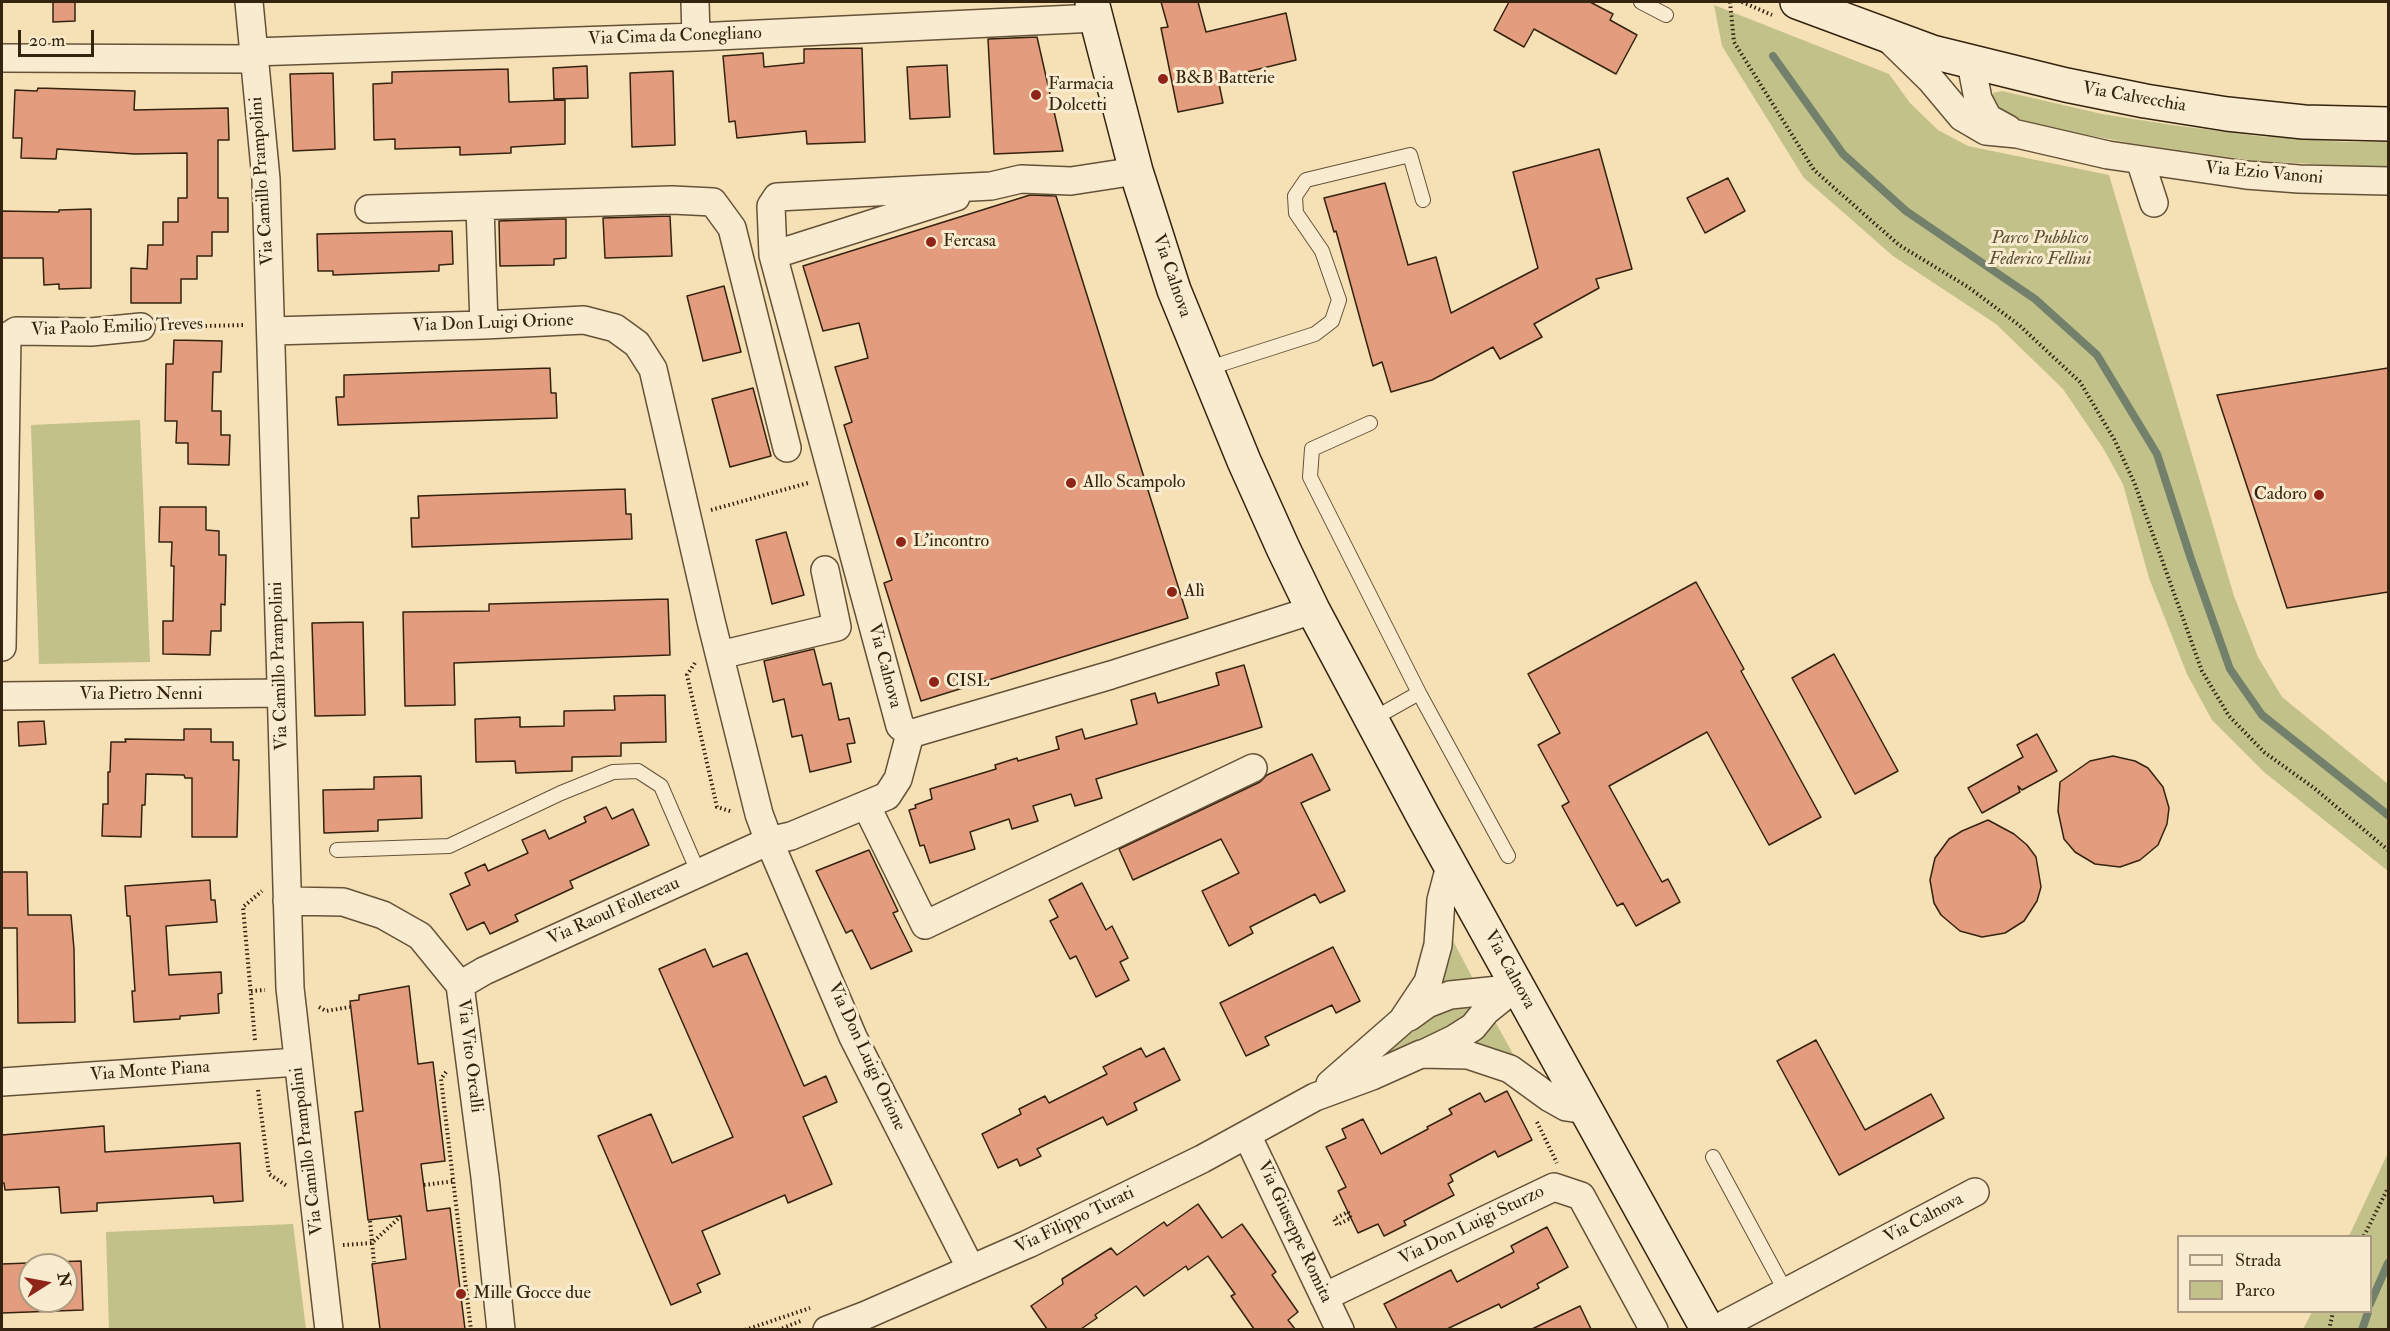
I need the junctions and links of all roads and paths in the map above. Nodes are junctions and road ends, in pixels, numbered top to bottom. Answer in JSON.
{"nodes":[{"id":1,"x":249,"y":2,"type":"edge"},
{"id":2,"x":695,"y":2,"type":"edge"},
{"id":3,"x":1641,"y":2,"type":"edge"},
{"id":4,"x":1730,"y":2,"type":"edge"},
{"id":5,"x":1797,"y":2,"type":"edge"},
{"id":6,"x":1094,"y":10,"type":"edge"},
{"id":7,"x":1666,"y":15,"type":"dead end"},
{"id":8,"x":1886,"y":36,"type":"junction"},
{"id":9,"x":696,"y":37,"type":"junction"},
{"id":10,"x":254,"y":56,"type":"junction"},
{"id":11,"x":2,"y":58,"type":"edge"},
{"id":12,"x":1971,"y":63,"type":"junction"},
{"id":13,"x":2388,"y":124,"type":"edge"},
{"id":14,"x":2017,"y":134,"type":"junction"},
{"id":15,"x":2108,"y":155,"type":"joint"},
{"id":16,"x":2140,"y":160,"type":"junction"},
{"id":17,"x":1136,"y":171,"type":"junction"},
{"id":18,"x":2388,"y":181,"type":"edge"},
{"id":19,"x":991,"y":186,"type":"junction"},
{"id":20,"x":1423,"y":200,"type":"dead end"},
{"id":21,"x":2154,"y":203,"type":"dead end"},
{"id":22,"x":480,"y":207,"type":"junction"},
{"id":23,"x":369,"y":209,"type":"dead end"},
{"id":24,"x":773,"y":255,"type":"junction"},
{"id":25,"x":484,"y":326,"type":"junction"},
{"id":26,"x":141,"y":327,"type":"joint"},
{"id":27,"x":261,"y":328,"type":"junction"},
{"id":28,"x":1206,"y":369,"type":"junction"},
{"id":29,"x":1370,"y":423,"type":"dead end"},
{"id":30,"x":787,"y":448,"type":"dead end"},
{"id":31,"x":832,"y":476,"type":"junction"},
{"id":32,"x":705,"y":512,"type":"dead end"},
{"id":33,"x":825,"y":570,"type":"dead end"},
{"id":34,"x":1313,"y":610,"type":"junction"},
{"id":35,"x":2,"y":647,"type":"edge"},
{"id":36,"x":708,"y":658,"type":"junction"},
{"id":37,"x":281,"y":693,"type":"junction"},
{"id":38,"x":1419,"y":693,"type":"junction"},
{"id":39,"x":2,"y":696,"type":"edge"},
{"id":40,"x":1371,"y":720,"type":"junction"},
{"id":41,"x":910,"y":734,"type":"junction"},
{"id":42,"x":1253,"y":768,"type":"dead end"},
{"id":43,"x":877,"y":800,"type":"junction"},
{"id":44,"x":738,"y":814,"type":"dead end"},
{"id":45,"x":769,"y":841,"type":"junction"},
{"id":46,"x":337,"y":850,"type":"dead end"},
{"id":47,"x":2388,"y":850,"type":"edge"},
{"id":48,"x":1508,"y":856,"type":"dead end"},
{"id":49,"x":1450,"y":866,"type":"junction"},
{"id":50,"x":699,"y":874,"type":"junction"},
{"id":51,"x":276,"y":895,"type":"junction"},
{"id":52,"x":460,"y":985,"type":"junction"},
{"id":53,"x":1518,"y":985,"type":"junction"},
{"id":54,"x":316,"y":1006,"type":"dead end"},
{"id":55,"x":350,"y":1007,"type":"dead end"},
{"id":56,"x":1402,"y":1021,"type":"junction"},
{"id":57,"x":256,"y":1047,"type":"dead end"},
{"id":58,"x":1421,"y":1054,"type":"junction"},
{"id":59,"x":298,"y":1062,"type":"junction"},
{"id":60,"x":453,"y":1064,"type":"dead end"},
{"id":61,"x":257,"y":1081,"type":"dead end"},
{"id":62,"x":2,"y":1082,"type":"edge"},
{"id":63,"x":1315,"y":1097,"type":"junction"},
{"id":64,"x":1587,"y":1110,"type":"junction"},
{"id":65,"x":1247,"y":1135,"type":"junction"},
{"id":66,"x":1713,"y":1157,"type":"dead end"},
{"id":67,"x":485,"y":1177,"type":"junction"},
{"id":68,"x":453,"y":1182,"type":"junction"},
{"id":69,"x":424,"y":1185,"type":"dead end"},
{"id":70,"x":2388,"y":1188,"type":"edge"},
{"id":71,"x":297,"y":1192,"type":"dead end"},
{"id":72,"x":1975,"y":1192,"type":"dead end"},
{"id":73,"x":401,"y":1216,"type":"dead end"},
{"id":74,"x":370,"y":1221,"type":"dead end"},
{"id":75,"x":2364,"y":1235,"type":"edge"},
{"id":76,"x":372,"y":1243,"type":"junction"},
{"id":77,"x":320,"y":1247,"type":"junction"},
{"id":78,"x":374,"y":1262,"type":"dead end"},
{"id":79,"x":971,"y":1269,"type":"junction"},
{"id":80,"x":1786,"y":1292,"type":"junction"},
{"id":81,"x":1324,"y":1297,"type":"junction"},
{"id":82,"x":2333,"y":1313,"type":"edge"},
{"id":83,"x":869,"y":1322,"type":"edge"},
{"id":84,"x":818,"y":1324,"type":"edge"},
{"id":85,"x":329,"y":1329,"type":"edge"},
{"id":86,"x":471,"y":1329,"type":"edge"},
{"id":87,"x":501,"y":1329,"type":"edge"},
{"id":88,"x":778,"y":1329,"type":"edge"},
{"id":89,"x":1340,"y":1329,"type":"edge"},
{"id":90,"x":1654,"y":1329,"type":"edge"},
{"id":91,"x":1708,"y":1329,"type":"edge"},
{"id":92,"x":1714,"y":1329,"type":"edge"},
{"id":93,"x":2329,"y":1329,"type":"edge"}],
"edges":[{"from":1,"to":10,"type":"street","name":"Via Camillo Prampolini"},
{"from":2,"to":9,"type":"street"},
{"from":3,"to":7,"type":"lane"},
{"from":4,"to":47,"type":"path"},
{"from":5,"to":8,"type":"main road","name":"Via Calvecchia"},
{"from":6,"to":9,"type":"street","name":"Via Cima da Conegliano"},
{"from":6,"to":17,"type":"main road","name":"Via Calnova"},
{"from":8,"to":12,"type":"main road","name":"Via Calvecchia"},
{"from":8,"to":14,"type":"street","name":"Via Calvecchia"},
{"from":9,"to":10,"type":"street","name":"Via Cima da Conegliano"},
{"from":10,"to":11,"type":"street","name":"Via Cima da Conegliano"},
{"from":10,"to":27,"type":"street","name":"Via Camillo Prampolini"},
{"from":12,"to":13,"type":"main road","name":"Via Calvecchia"},
{"from":12,"to":14,"type":"street"},
{"from":14,"to":15,"type":"street","name":"Via Calvecchia"},
{"from":15,"to":16,"type":"street","name":"Via Ezio Vanoni"},
{"from":16,"to":18,"type":"street","name":"Via Ezio Vanoni"},
{"from":16,"to":21,"type":"street"},
{"from":17,"to":19,"type":"street","name":"Via Calnova"},
{"from":17,"to":28,"type":"main road","name":"Via Calnova"},
{"from":19,"to":24,"type":"street","name":"Via Calnova"},
{"from":19,"to":24,"type":"street","name":"Via Calnova"},
{"from":20,"to":28,"type":"lane"},
{"from":22,"to":23,"type":"street"},
{"from":22,"to":25,"type":"street"},
{"from":22,"to":30,"type":"street"},
{"from":24,"to":31,"type":"street","name":"Via Calnova"},
{"from":25,"to":27,"type":"street","name":"Via Don Luigi Orione"},
{"from":25,"to":36,"type":"street","name":"Via Don Luigi Orione"},
{"from":26,"to":27,"type":"path","name":"Via Paolo Emilio Treves"},
{"from":26,"to":35,"type":"street","name":"Via Paolo Emilio Treves"},
{"from":27,"to":37,"type":"street","name":"Via Camillo Prampolini"},
{"from":28,"to":34,"type":"main road","name":"Via Calnova"},
{"from":29,"to":38,"type":"lane"},
{"from":31,"to":32,"type":"path"},
{"from":31,"to":41,"type":"street","name":"Via Calnova"},
{"from":33,"to":36,"type":"street"},
{"from":34,"to":40,"type":"main road","name":"Via Calnova"},
{"from":34,"to":41,"type":"street"},
{"from":36,"to":44,"type":"path"},
{"from":36,"to":45,"type":"street","name":"Via Don Luigi Orione"},
{"from":37,"to":39,"type":"street","name":"Via Pietro Nenni"},
{"from":37,"to":51,"type":"street","name":"Via Camillo Prampolini"},
{"from":38,"to":40,"type":"lane"},
{"from":38,"to":48,"type":"lane"},
{"from":40,"to":49,"type":"main road","name":"Via Calnova"},
{"from":41,"to":43,"type":"street"},
{"from":42,"to":43,"type":"street"},
{"from":43,"to":45,"type":"street"},
{"from":45,"to":50,"type":"street","name":"Via Raoul Follereau"},
{"from":45,"to":79,"type":"street","name":"Via Don Luigi Orione"},
{"from":46,"to":50,"type":"lane"},
{"from":49,"to":53,"type":"main road","name":"Via Calnova"},
{"from":49,"to":56,"type":"street","name":"Via Filippo Turati"},
{"from":50,"to":52,"type":"street","name":"Via Raoul Follereau"},
{"from":51,"to":52,"type":"street","name":"Via Vito Orcalli"},
{"from":51,"to":57,"type":"path"},
{"from":51,"to":59,"type":"street","name":"Via Camillo Prampolini"},
{"from":52,"to":67,"type":"street","name":"Via Vito Orcalli"},
{"from":53,"to":56,"type":"street","name":"Via Filippo Turati"},
{"from":53,"to":58,"type":"street","name":"Via Filippo Turati"},
{"from":53,"to":64,"type":"main road","name":"Via Calnova"},
{"from":54,"to":55,"type":"path"},
{"from":56,"to":63,"type":"street","name":"Via Filippo Turati"},
{"from":58,"to":63,"type":"street","name":"Via Filippo Turati"},
{"from":58,"to":64,"type":"street","name":"Via Filippo Turati"},
{"from":59,"to":62,"type":"street","name":"Via Monte Piana"},
{"from":59,"to":77,"type":"street","name":"Via Camillo Prampolini"},
{"from":60,"to":68,"type":"path"},
{"from":61,"to":71,"type":"path"},
{"from":63,"to":65,"type":"street","name":"Via Filippo Turati"},
{"from":64,"to":91,"type":"main road","name":"Via Calnova"},
{"from":65,"to":79,"type":"street","name":"Via Filippo Turati"},
{"from":65,"to":81,"type":"street","name":"Via Giuseppe Romita"},
{"from":66,"to":80,"type":"lane"},
{"from":67,"to":68,"type":"path"},
{"from":67,"to":87,"type":"street","name":"Via Vito Orcalli"},
{"from":68,"to":69,"type":"path"},
{"from":68,"to":86,"type":"path"},
{"from":70,"to":75,"type":"path"},
{"from":72,"to":80,"type":"street","name":"Via Calnova"},
{"from":73,"to":76,"type":"path"},
{"from":74,"to":76,"type":"path"},
{"from":76,"to":77,"type":"path"},
{"from":76,"to":78,"type":"path"},
{"from":77,"to":85,"type":"street","name":"Via Camillo Prampolini"},
{"from":79,"to":83,"type":"street","name":"Via Filippo Turati"},
{"from":80,"to":92,"type":"street","name":"Via Calnova"},
{"from":81,"to":89,"type":"street","name":"Via Giuseppe Romita"},
{"from":81,"to":90,"type":"street","name":"Via Don Luigi Sturzo"},
{"from":82,"to":93,"type":"path"},
{"from":83,"to":84,"type":"street","name":"Via Filippo Turati"},
{"from":84,"to":88,"type":"path"}]}
